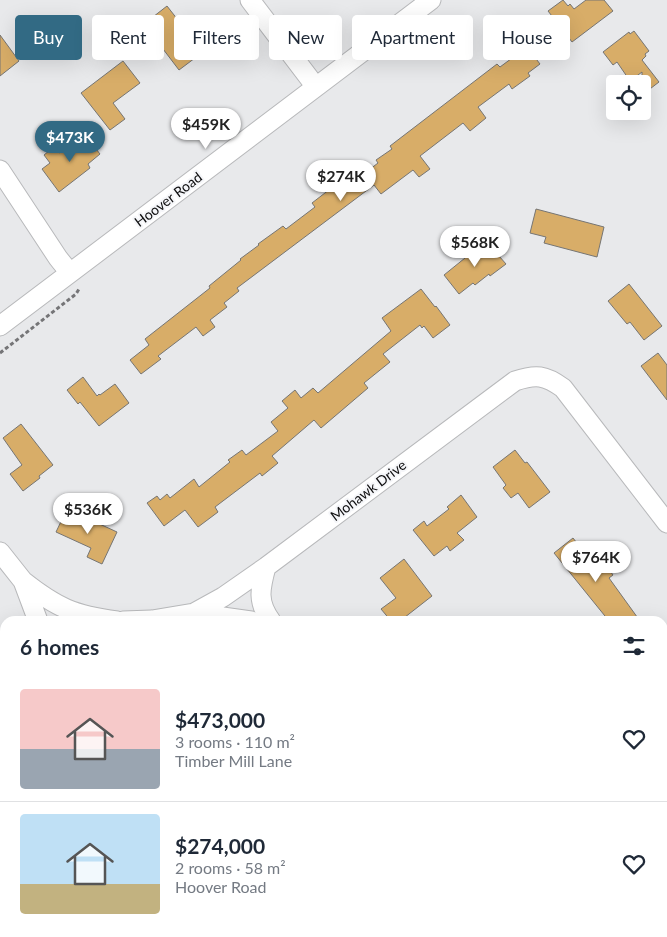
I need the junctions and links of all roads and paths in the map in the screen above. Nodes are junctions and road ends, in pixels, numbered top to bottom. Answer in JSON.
{"nodes":[{"id":1,"x":250,"y":0,"type":"edge"},
{"id":2,"x":431,"y":0,"type":"edge"},
{"id":3,"x":316,"y":87,"type":"junction"},
{"id":4,"x":0,"y":170,"type":"edge"},
{"id":5,"x":70,"y":273,"type":"junction"},
{"id":6,"x":0,"y":326,"type":"edge"},
{"id":7,"x":667,"y":523,"type":"edge"},
{"id":8,"x":0,"y":552,"type":"edge"},
{"id":9,"x":266,"y":566,"type":"junction"},
{"id":10,"x":23,"y":581,"type":"junction"},
{"id":11,"x":194,"y":613,"type":"junction"},
{"id":12,"x":36,"y":616,"type":"edge"},
{"id":13,"x":86,"y":616,"type":"edge"},
{"id":14,"x":178,"y":616,"type":"edge"},
{"id":15,"x":215,"y":616,"type":"edge"},
{"id":16,"x":267,"y":616,"type":"edge"}],
"edges":[{"from":1,"to":3,"type":"street"},
{"from":2,"to":3,"type":"street","name":"Hoover Road"},
{"from":3,"to":5,"type":"street","name":"Hoover Road"},
{"from":4,"to":5,"type":"street"},
{"from":5,"to":6,"type":"street","name":"Hoover Road"},
{"from":7,"to":9,"type":"street","name":"Mohawk Drive"},
{"from":8,"to":10,"type":"street"},
{"from":9,"to":11,"type":"street","name":"Mohawk Drive"},
{"from":9,"to":16,"type":"street"},
{"from":10,"to":12,"type":"street"},
{"from":10,"to":13,"type":"street"},
{"from":11,"to":14,"type":"street"},
{"from":11,"to":15,"type":"street"}]}
